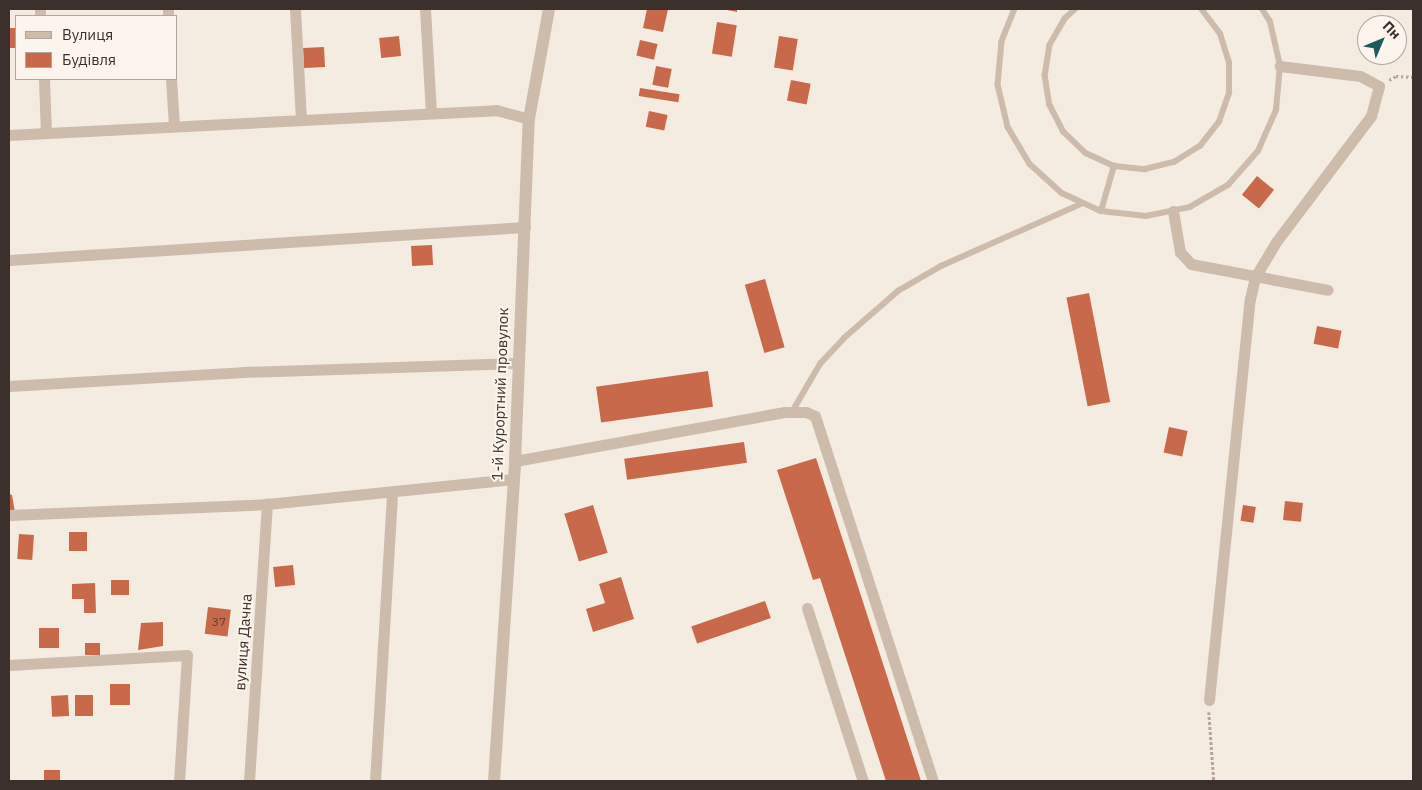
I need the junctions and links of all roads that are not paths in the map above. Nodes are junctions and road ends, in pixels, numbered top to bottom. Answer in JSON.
{"nodes":[{"id":1,"x":295,"y":9,"type":"edge"},
{"id":2,"x":425,"y":9,"type":"edge"},
{"id":3,"x":549,"y":9,"type":"edge"},
{"id":4,"x":1015,"y":9,"type":"edge"},
{"id":5,"x":1076,"y":9,"type":"edge"},
{"id":6,"x":1200,"y":9,"type":"edge"},
{"id":7,"x":1262,"y":9,"type":"edge"},
{"id":8,"x":1280,"y":66,"type":"junction"},
{"id":9,"x":44,"y":80,"type":"edge"},
{"id":10,"x":172,"y":80,"type":"edge"},
{"id":11,"x":431,"y":112,"type":"junction"},
{"id":12,"x":529,"y":118,"type":"junction"},
{"id":13,"x":301,"y":119,"type":"junction"},
{"id":14,"x":174,"y":126,"type":"junction"},
{"id":15,"x":46,"y":133,"type":"junction"},
{"id":16,"x":9,"y":135,"type":"edge"},
{"id":17,"x":1114,"y":166,"type":"junction"},
{"id":18,"x":1083,"y":203,"type":"junction"},
{"id":19,"x":1101,"y":211,"type":"junction"},
{"id":20,"x":1172,"y":211,"type":"junction"},
{"id":21,"x":524,"y":227,"type":"junction"},
{"id":22,"x":9,"y":260,"type":"edge"},
{"id":23,"x":1255,"y":277,"type":"junction"},
{"id":24,"x":1328,"y":290,"type":"dead end"},
{"id":25,"x":518,"y":362,"type":"junction"},
{"id":26,"x":9,"y":386,"type":"edge"},
{"id":27,"x":792,"y":412,"type":"junction"},
{"id":28,"x":515,"y":461,"type":"junction"},
{"id":29,"x":513,"y":479,"type":"junction"},
{"id":30,"x":392,"y":492,"type":"junction"},
{"id":31,"x":267,"y":504,"type":"junction"},
{"id":32,"x":9,"y":515,"type":"edge"},
{"id":33,"x":807,"y":608,"type":"dead end"},
{"id":34,"x":9,"y":665,"type":"edge"},
{"id":35,"x":1209,"y":700,"type":"road end"},
{"id":36,"x":178,"y":781,"type":"edge"},
{"id":37,"x":250,"y":781,"type":"edge"},
{"id":38,"x":375,"y":781,"type":"edge"},
{"id":39,"x":494,"y":781,"type":"edge"},
{"id":40,"x":863,"y":781,"type":"edge"},
{"id":41,"x":933,"y":781,"type":"edge"}],
"edges":[{"from":1,"to":13,"type":"street"},
{"from":2,"to":11,"type":"street"},
{"from":3,"to":12,"type":"street","name":"1-й Курортний провулок"},
{"from":4,"to":18,"type":"lane"},
{"from":5,"to":17,"type":"lane"},
{"from":6,"to":17,"type":"lane"},
{"from":7,"to":8,"type":"lane"},
{"from":8,"to":20,"type":"lane"},
{"from":8,"to":23,"type":"street"},
{"from":9,"to":15,"type":"street"},
{"from":10,"to":14,"type":"street"},
{"from":11,"to":12,"type":"street"},
{"from":11,"to":13,"type":"street"},
{"from":12,"to":21,"type":"street","name":"1-й Курортний провулок"},
{"from":13,"to":14,"type":"street"},
{"from":14,"to":15,"type":"street"},
{"from":15,"to":16,"type":"street"},
{"from":17,"to":19,"type":"lane"},
{"from":18,"to":19,"type":"lane"},
{"from":18,"to":27,"type":"lane"},
{"from":19,"to":20,"type":"lane"},
{"from":20,"to":23,"type":"street"},
{"from":21,"to":22,"type":"street"},
{"from":21,"to":25,"type":"street","name":"1-й Курортний провулок"},
{"from":23,"to":24,"type":"street"},
{"from":23,"to":35,"type":"street"},
{"from":25,"to":26,"type":"street"},
{"from":25,"to":28,"type":"street","name":"1-й Курортний провулок"},
{"from":27,"to":28,"type":"street"},
{"from":27,"to":41,"type":"street"},
{"from":28,"to":29,"type":"street","name":"1-й Курортний провулок"},
{"from":29,"to":30,"type":"street"},
{"from":29,"to":39,"type":"street","name":"1-й Курортний провулок"},
{"from":30,"to":31,"type":"street"},
{"from":30,"to":38,"type":"street"},
{"from":31,"to":32,"type":"street"},
{"from":31,"to":37,"type":"street","name":"вулиця Дачна"},
{"from":33,"to":40,"type":"street"},
{"from":34,"to":36,"type":"street"}]}
